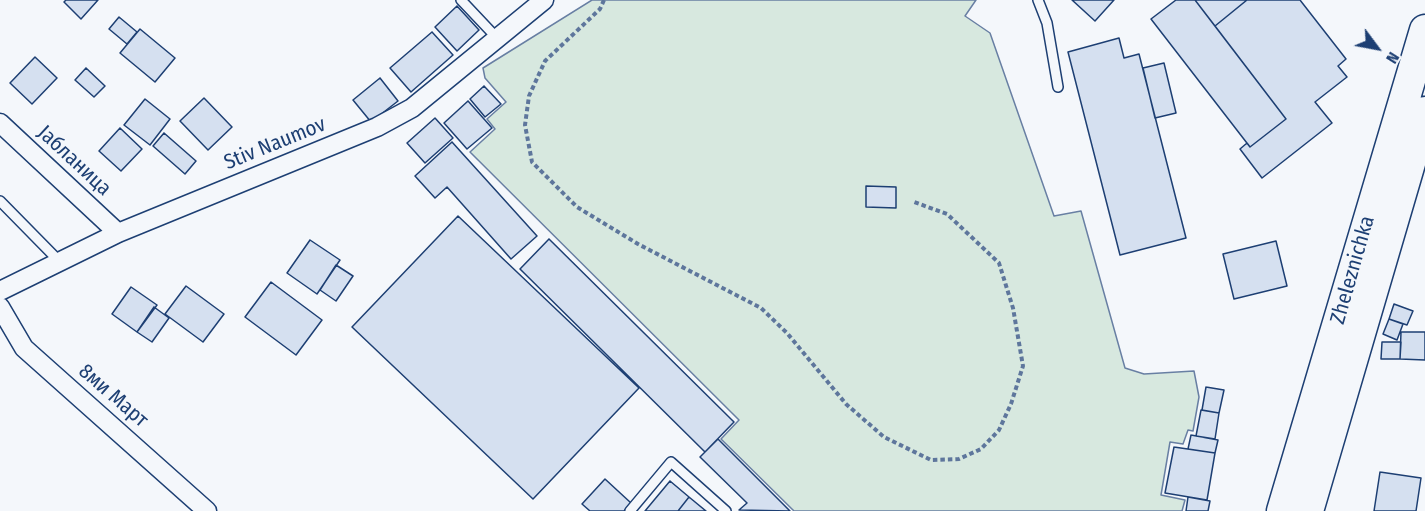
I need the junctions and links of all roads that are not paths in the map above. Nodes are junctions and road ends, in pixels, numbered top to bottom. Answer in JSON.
{"nodes":[{"id":1,"x":461,"y":0,"type":"edge"},
{"id":2,"x":544,"y":0,"type":"edge"},
{"id":3,"x":1038,"y":0,"type":"edge"},
{"id":4,"x":1425,"y":30,"type":"edge"},
{"id":5,"x":496,"y":37,"type":"junction"},
{"id":6,"x":1058,"y":87,"type":"dead end"},
{"id":7,"x":1425,"y":112,"type":"edge"},
{"id":8,"x":0,"y":123,"type":"edge"},
{"id":9,"x":0,"y":201,"type":"edge"},
{"id":10,"x":118,"y":233,"type":"junction"},
{"id":11,"x":60,"y":262,"type":"junction"},
{"id":12,"x":0,"y":291,"type":"edge"},
{"id":13,"x":0,"y":307,"type":"edge"},
{"id":14,"x":207,"y":511,"type":"edge"},
{"id":15,"x":630,"y":511,"type":"edge"},
{"id":16,"x":726,"y":511,"type":"edge"},
{"id":17,"x":1282,"y":511,"type":"edge"},
{"id":18,"x":1308,"y":511,"type":"edge"}],
"edges":[{"from":1,"to":5,"type":"lane"},
{"from":2,"to":5,"type":"street","name":"Stiv Naumov"},
{"from":3,"to":6,"type":"lane"},
{"from":4,"to":17,"type":"main road","name":"Zheleznichka"},
{"from":5,"to":10,"type":"street","name":"Stiv Naumov"},
{"from":7,"to":18,"type":"main road","name":"Zheleznichka"},
{"from":8,"to":10,"type":"street","name":"Јабланица"},
{"from":9,"to":11,"type":"lane"},
{"from":10,"to":11,"type":"street","name":"Stiv Naumov"},
{"from":11,"to":12,"type":"street","name":"Stiv Naumov"},
{"from":13,"to":14,"type":"street","name":"8ми Март"},
{"from":15,"to":16,"type":"lane"}]}
